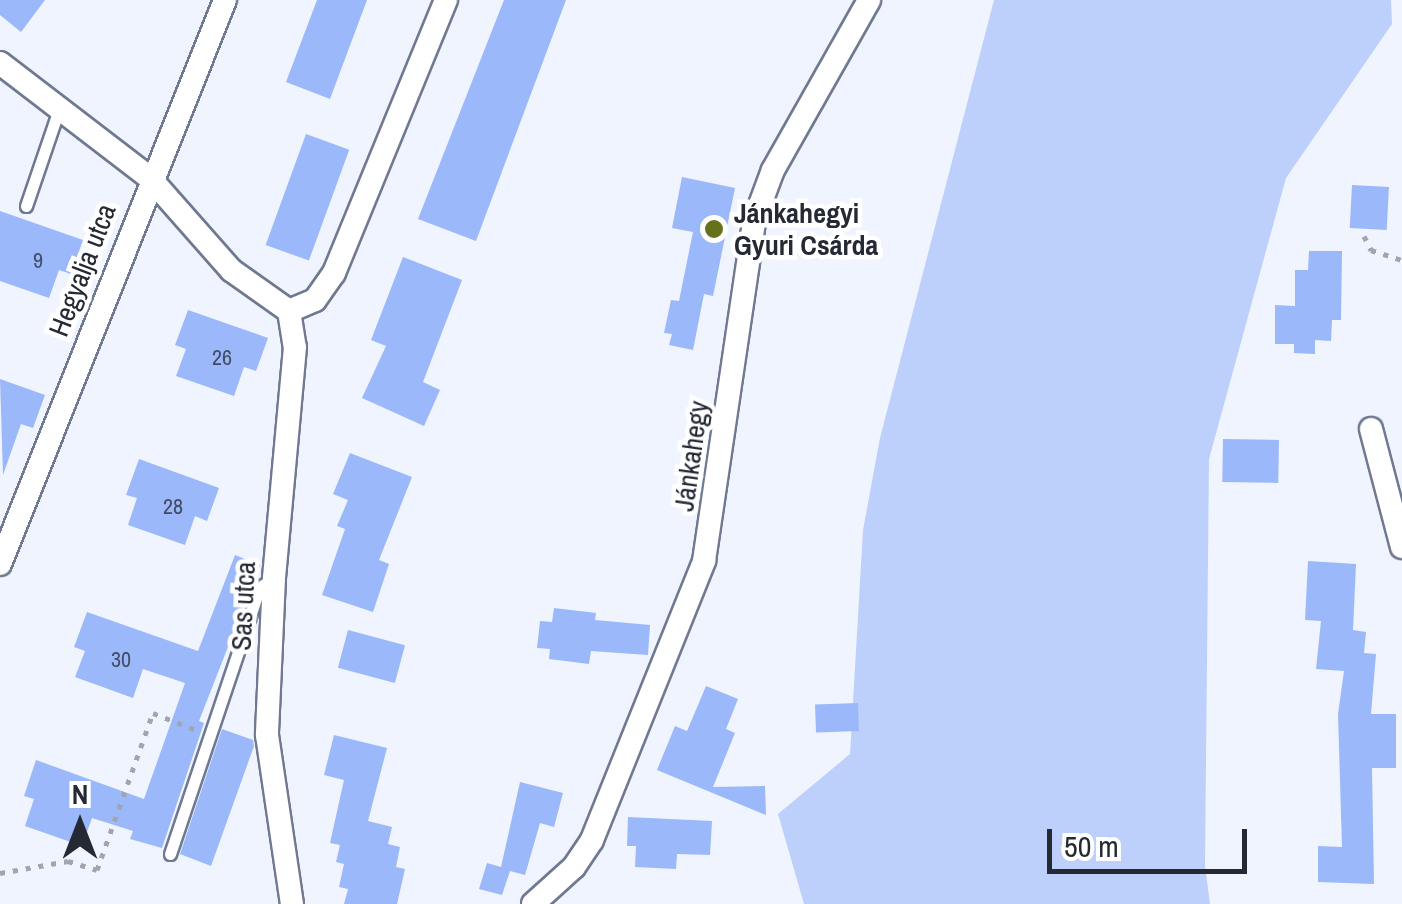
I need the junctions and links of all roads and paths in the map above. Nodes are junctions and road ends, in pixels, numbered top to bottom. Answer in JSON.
{"nodes":[{"id":1,"x":225,"y":0,"type":"edge"},
{"id":2,"x":446,"y":0,"type":"edge"},
{"id":3,"x":869,"y":0,"type":"edge"},
{"id":4,"x":0,"y":64,"type":"edge"},
{"id":5,"x":59,"y":110,"type":"junction"},
{"id":6,"x":150,"y":178,"type":"junction"},
{"id":7,"x":26,"y":206,"type":"dead end"},
{"id":8,"x":1364,"y":236,"type":"dead end"},
{"id":9,"x":1402,"y":260,"type":"edge"},
{"id":10,"x":289,"y":311,"type":"junction"},
{"id":11,"x":1371,"y":429,"type":"dead end"},
{"id":12,"x":1402,"y":547,"type":"edge"},
{"id":13,"x":0,"y":564,"type":"edge"},
{"id":14,"x":274,"y":578,"type":"junction"},
{"id":15,"x":216,"y":718,"type":"junction"},
{"id":16,"x":170,"y":854,"type":"dead end"},
{"id":17,"x":0,"y":873,"type":"edge"},
{"id":18,"x":292,"y":904,"type":"edge"},
{"id":19,"x":534,"y":904,"type":"edge"}],
"edges":[{"from":1,"to":6,"type":"street","name":"Hegyalja utca"},
{"from":2,"to":10,"type":"street"},
{"from":3,"to":19,"type":"street","name":"Jánkahegy"},
{"from":4,"to":5,"type":"street"},
{"from":5,"to":6,"type":"street"},
{"from":5,"to":7,"type":"lane"},
{"from":6,"to":10,"type":"street"},
{"from":6,"to":13,"type":"street","name":"Hegyalja utca"},
{"from":8,"to":9,"type":"path"},
{"from":10,"to":14,"type":"street","name":"Sas utca"},
{"from":11,"to":12,"type":"street"},
{"from":14,"to":15,"type":"lane"},
{"from":14,"to":18,"type":"street","name":"Sas utca"},
{"from":15,"to":16,"type":"lane"},
{"from":15,"to":17,"type":"path"}]}
